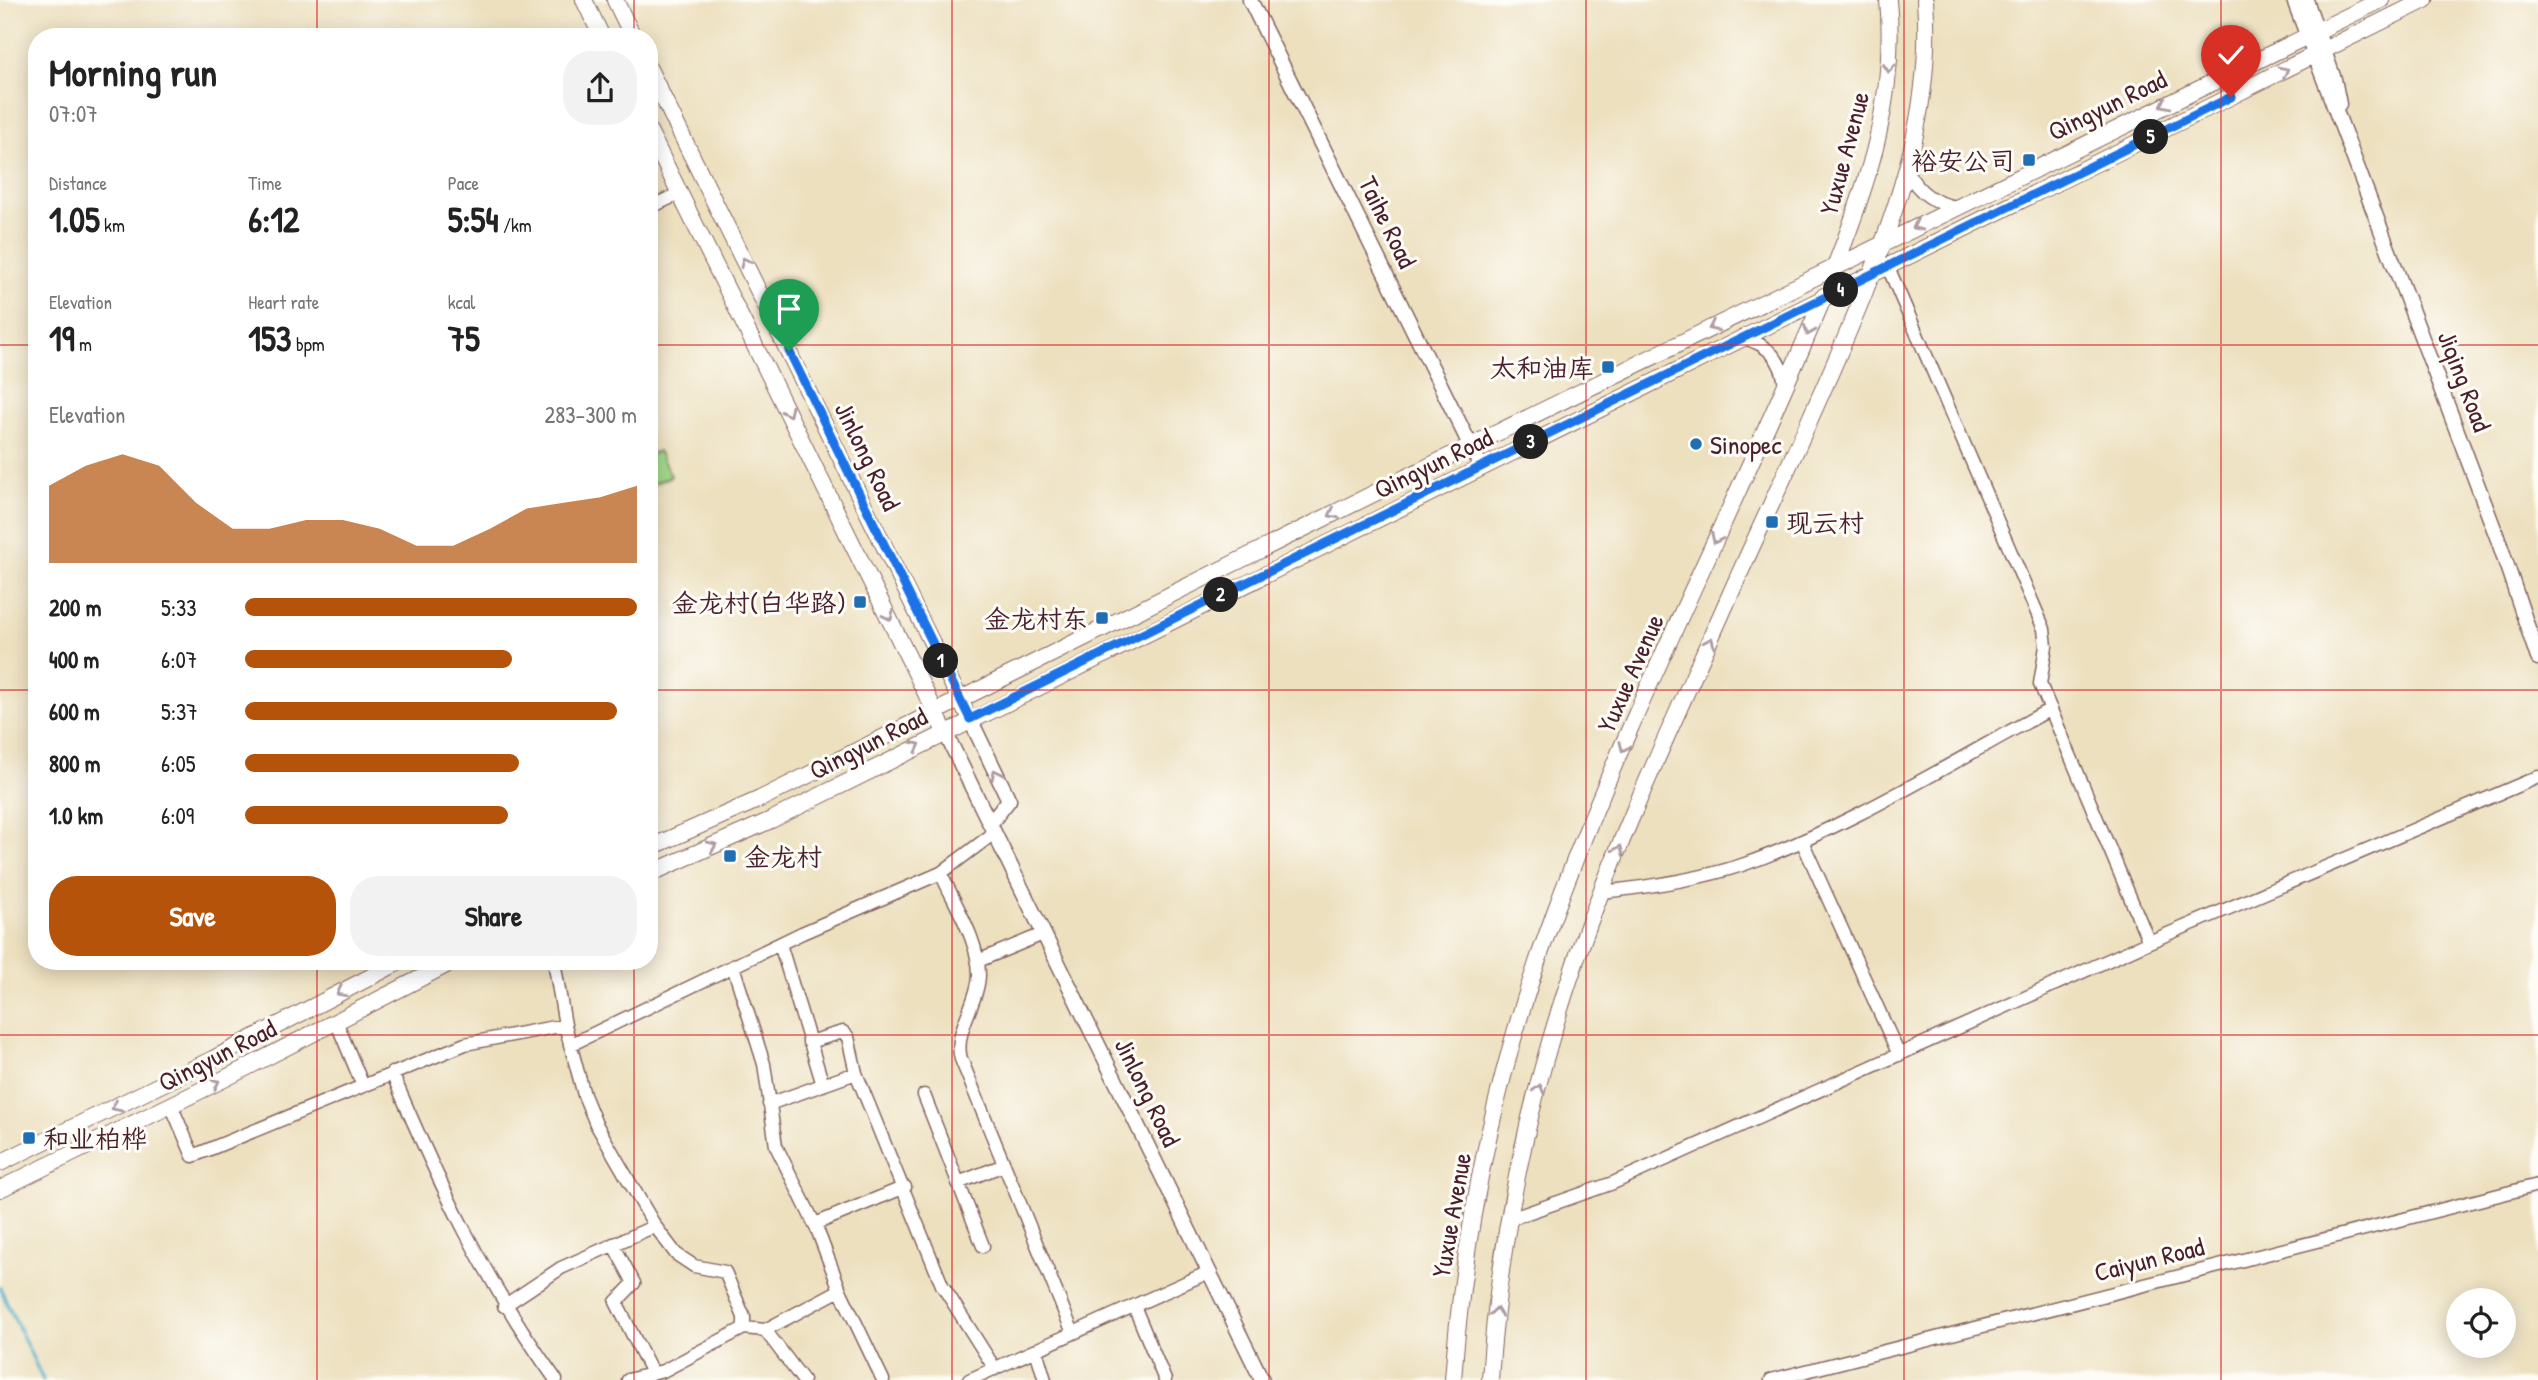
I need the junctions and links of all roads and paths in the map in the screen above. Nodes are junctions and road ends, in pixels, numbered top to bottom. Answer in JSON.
{"nodes":[{"id":1,"x":584,"y":0,"type":"edge"},
{"id":2,"x":615,"y":0,"type":"edge"},
{"id":3,"x":1250,"y":0,"type":"edge"},
{"id":4,"x":1888,"y":0,"type":"edge"},
{"id":5,"x":1925,"y":0,"type":"edge"},
{"id":6,"x":2294,"y":0,"type":"edge"},
{"id":7,"x":2306,"y":0,"type":"edge"},
{"id":8,"x":2381,"y":0,"type":"edge"},
{"id":9,"x":2425,"y":0,"type":"edge"},
{"id":10,"x":598,"y":28,"type":"edge"},
{"id":11,"x":629,"y":28,"type":"edge"},
{"id":12,"x":2312,"y":33,"type":"junction"},
{"id":13,"x":2319,"y":53,"type":"junction"},
{"id":14,"x":658,"y":87,"type":"edge"},
{"id":15,"x":658,"y":149,"type":"edge"},
{"id":16,"x":1908,"y":173,"type":"junction"},
{"id":17,"x":680,"y":193,"type":"junction"},
{"id":18,"x":658,"y":204,"type":"edge"},
{"id":19,"x":1957,"y":206,"type":"junction"},
{"id":20,"x":1883,"y":243,"type":"junction"},
{"id":21,"x":1835,"y":267,"type":"junction"},
{"id":22,"x":1888,"y":267,"type":"junction"},
{"id":23,"x":1871,"y":275,"type":"junction"},
{"id":24,"x":1822,"y":299,"type":"junction"},
{"id":25,"x":1743,"y":338,"type":"junction"},
{"id":26,"x":1785,"y":388,"type":"junction"},
{"id":27,"x":1471,"y":446,"type":"junction"},
{"id":28,"x":1481,"y":467,"type":"junction"},
{"id":29,"x":2538,"y":658,"type":"edge"},
{"id":30,"x":960,"y":699,"type":"junction"},
{"id":31,"x":2050,"y":709,"type":"junction"},
{"id":32,"x":935,"y":711,"type":"junction"},
{"id":33,"x":970,"y":719,"type":"junction"},
{"id":34,"x":945,"y":732,"type":"junction"},
{"id":35,"x":2538,"y":777,"type":"edge"},
{"id":36,"x":992,"y":829,"type":"junction"},
{"id":37,"x":1802,"y":841,"type":"junction"},
{"id":38,"x":658,"y":844,"type":"edge"},
{"id":39,"x":658,"y":870,"type":"edge"},
{"id":40,"x":941,"y":873,"type":"junction"},
{"id":41,"x":1601,"y":892,"type":"junction"},
{"id":42,"x":1044,"y":934,"type":"junction"},
{"id":43,"x":2149,"y":942,"type":"junction"},
{"id":44,"x":780,"y":944,"type":"junction"},
{"id":45,"x":978,"y":961,"type":"junction"},
{"id":46,"x":733,"y":966,"type":"junction"},
{"id":47,"x":384,"y":970,"type":"edge"},
{"id":48,"x":436,"y":970,"type":"edge"},
{"id":49,"x":556,"y":970,"type":"edge"},
{"id":50,"x":336,"y":1021,"type":"junction"},
{"id":51,"x":565,"y":1025,"type":"junction"},
{"id":52,"x":809,"y":1042,"type":"junction"},
{"id":53,"x":570,"y":1045,"type":"junction"},
{"id":54,"x":1899,"y":1055,"type":"junction"},
{"id":55,"x":392,"y":1073,"type":"junction"},
{"id":56,"x":856,"y":1073,"type":"junction"},
{"id":57,"x":822,"y":1085,"type":"junction"},
{"id":58,"x":363,"y":1086,"type":"junction"},
{"id":59,"x":924,"y":1095,"type":"dead end"},
{"id":60,"x":769,"y":1104,"type":"junction"},
{"id":61,"x":171,"y":1105,"type":"junction"},
{"id":62,"x":0,"y":1163,"type":"edge"},
{"id":63,"x":1004,"y":1165,"type":"junction"},
{"id":64,"x":958,"y":1183,"type":"junction"},
{"id":65,"x":2538,"y":1185,"type":"edge"},
{"id":66,"x":905,"y":1186,"type":"junction"},
{"id":67,"x":0,"y":1189,"type":"edge"},
{"id":68,"x":1510,"y":1219,"type":"junction"},
{"id":69,"x":815,"y":1224,"type":"junction"},
{"id":70,"x":654,"y":1226,"type":"junction"},
{"id":71,"x":613,"y":1244,"type":"junction"},
{"id":72,"x":983,"y":1245,"type":"dead end"},
{"id":73,"x":1209,"y":1272,"type":"junction"},
{"id":74,"x":839,"y":1290,"type":"junction"},
{"id":75,"x":505,"y":1306,"type":"junction"},
{"id":76,"x":1134,"y":1306,"type":"junction"},
{"id":77,"x":744,"y":1328,"type":"junction"},
{"id":78,"x":765,"y":1330,"type":"junction"},
{"id":79,"x":1073,"y":1333,"type":"junction"},
{"id":80,"x":1036,"y":1350,"type":"junction"},
{"id":81,"x":995,"y":1368,"type":"junction"},
{"id":82,"x":648,"y":1376,"type":"edge"},
{"id":83,"x":556,"y":1380,"type":"edge"},
{"id":84,"x":628,"y":1380,"type":"edge"},
{"id":85,"x":803,"y":1380,"type":"edge"},
{"id":86,"x":883,"y":1380,"type":"edge"},
{"id":87,"x":969,"y":1380,"type":"edge"},
{"id":88,"x":1045,"y":1380,"type":"edge"},
{"id":89,"x":1165,"y":1380,"type":"edge"},
{"id":90,"x":1262,"y":1380,"type":"edge"},
{"id":91,"x":1453,"y":1380,"type":"edge"},
{"id":92,"x":1490,"y":1380,"type":"edge"},
{"id":93,"x":1771,"y":1380,"type":"edge"}],
"edges":[{"from":1,"to":10,"type":"main road"},
{"from":2,"to":11,"type":"main road"},
{"from":3,"to":27,"type":"street","name":"Taihe Road"},
{"from":4,"to":21,"type":"main road","name":"Yuxue Avenue","one_way":true},
{"from":5,"to":16,"type":"main road"},
{"from":6,"to":12,"type":"street","name":"Jiqing Road"},
{"from":7,"to":12,"type":"street","name":"Jiqing Road"},
{"from":8,"to":12,"type":"main road","name":"Qingyun Road"},
{"from":9,"to":13,"type":"main road","name":"Qingyun Road"},
{"from":12,"to":13,"type":"street","name":"Jiqing Road"},
{"from":12,"to":19,"type":"main road","name":"Qingyun Road","one_way":true},
{"from":22,"to":13,"type":"main road","name":"Qingyun Road","one_way":true},
{"from":13,"to":29,"type":"street","name":"Jiqing Road"},
{"from":30,"to":14,"type":"main road","name":"Jinlong Road","one_way":true},
{"from":15,"to":17,"type":"main road","name":"Jinlong Road"},
{"from":16,"to":19,"type":"street"},
{"from":16,"to":20,"type":"main road"},
{"from":17,"to":18,"type":"street"},
{"from":17,"to":32,"type":"main road","name":"Jinlong Road","one_way":true},
{"from":19,"to":20,"type":"main road","name":"Qingyun Road","one_way":true},
{"from":20,"to":21,"type":"main road","name":"Qingyun Road"},
{"from":20,"to":23,"type":"main road"},
{"from":21,"to":24,"type":"main road","name":"Yuxue Avenue"},
{"from":21,"to":27,"type":"main road","name":"Qingyun Road","one_way":true},
{"from":22,"to":23,"type":"main road","name":"Qingyun Road"},
{"from":22,"to":31,"type":"street"},
{"from":23,"to":24,"type":"main road","name":"Qingyun Road"},
{"from":41,"to":23,"type":"main road","one_way":true},
{"from":24,"to":25,"type":"main road","name":"Qingyun Road"},
{"from":24,"to":26,"type":"main road","name":"Yuxue Avenue","one_way":true},
{"from":25,"to":26,"type":"street"},
{"from":25,"to":28,"type":"main road","name":"Qingyun Road"},
{"from":26,"to":91,"type":"main road","name":"Yuxue Avenue","one_way":true},
{"from":27,"to":28,"type":"street","name":"Taihe Road"},
{"from":27,"to":30,"type":"main road","name":"Qingyun Road","one_way":true},
{"from":28,"to":33,"type":"main road","name":"Qingyun Road"},
{"from":30,"to":32,"type":"main road","name":"Qingyun Road"},
{"from":30,"to":33,"type":"main road","name":"Jinlong Road"},
{"from":31,"to":37,"type":"street"},
{"from":31,"to":43,"type":"street"},
{"from":32,"to":34,"type":"main road","name":"Jinlong Road"},
{"from":32,"to":38,"type":"main road","name":"Qingyun Road"},
{"from":33,"to":34,"type":"main road","name":"Qingyun Road"},
{"from":36,"to":33,"type":"street","name":"Jinlong Road","one_way":true},
{"from":34,"to":36,"type":"street","name":"Jinlong Road"},
{"from":39,"to":34,"type":"main road","name":"Qingyun Road","one_way":true},
{"from":35,"to":43,"type":"street"},
{"from":36,"to":40,"type":"street"},
{"from":36,"to":42,"type":"street","name":"Jinlong Road"},
{"from":37,"to":41,"type":"street"},
{"from":37,"to":54,"type":"street"},
{"from":40,"to":44,"type":"street"},
{"from":40,"to":45,"type":"street"},
{"from":68,"to":41,"type":"main road","one_way":true},
{"from":42,"to":45,"type":"street"},
{"from":42,"to":73,"type":"street","name":"Jinlong Road"},
{"from":43,"to":54,"type":"street"},
{"from":44,"to":46,"type":"street"},
{"from":44,"to":52,"type":"street"},
{"from":45,"to":63,"type":"street"},
{"from":46,"to":53,"type":"street"},
{"from":46,"to":60,"type":"street"},
{"from":47,"to":62,"type":"main road","name":"Qingyun Road","one_way":true},
{"from":48,"to":50,"type":"main road","name":"Qingyun Road"},
{"from":49,"to":51,"type":"street"},
{"from":50,"to":58,"type":"street"},
{"from":61,"to":50,"type":"main road","name":"Qingyun Road","one_way":true},
{"from":51,"to":53,"type":"street"},
{"from":51,"to":55,"type":"street"},
{"from":52,"to":56,"type":"street"},
{"from":52,"to":57,"type":"street"},
{"from":53,"to":70,"type":"street"},
{"from":54,"to":68,"type":"street"},
{"from":55,"to":58,"type":"street"},
{"from":55,"to":75,"type":"street"},
{"from":56,"to":57,"type":"street"},
{"from":56,"to":66,"type":"street"},
{"from":57,"to":60,"type":"street"},
{"from":58,"to":61,"type":"street"},
{"from":59,"to":64,"type":"street"},
{"from":60,"to":69,"type":"street"},
{"from":61,"to":67,"type":"main road","name":"Qingyun Road"},
{"from":63,"to":64,"type":"street"},
{"from":63,"to":79,"type":"street"},
{"from":64,"to":72,"type":"street"},
{"from":65,"to":93,"type":"street","name":"Caiyun Road"},
{"from":66,"to":69,"type":"street"},
{"from":66,"to":81,"type":"street"},
{"from":92,"to":68,"type":"main road","one_way":true},
{"from":69,"to":74,"type":"street"},
{"from":70,"to":71,"type":"street"},
{"from":70,"to":77,"type":"street"},
{"from":71,"to":75,"type":"street"},
{"from":71,"to":82,"type":"street"},
{"from":73,"to":76,"type":"street"},
{"from":73,"to":90,"type":"street","name":"Jinlong Road"},
{"from":74,"to":78,"type":"street"},
{"from":74,"to":86,"type":"street"},
{"from":75,"to":83,"type":"street"},
{"from":76,"to":79,"type":"street"},
{"from":76,"to":89,"type":"street"},
{"from":77,"to":78,"type":"street"},
{"from":77,"to":82,"type":"street"},
{"from":78,"to":85,"type":"street"},
{"from":79,"to":80,"type":"street"},
{"from":80,"to":81,"type":"street"},
{"from":80,"to":88,"type":"street"},
{"from":81,"to":87,"type":"street"},
{"from":82,"to":84,"type":"street"}]}
